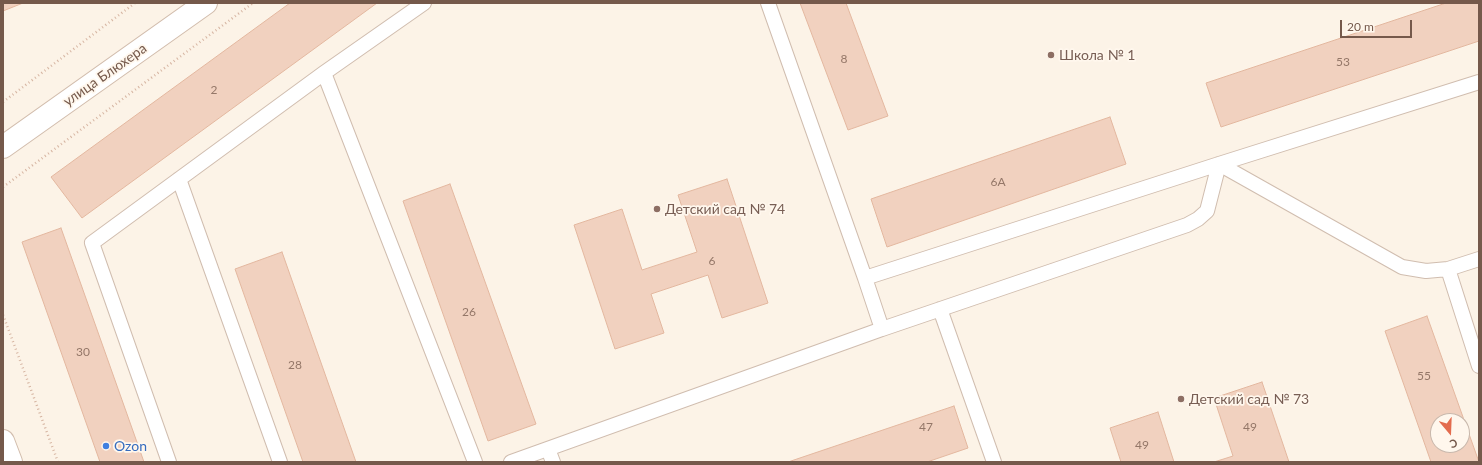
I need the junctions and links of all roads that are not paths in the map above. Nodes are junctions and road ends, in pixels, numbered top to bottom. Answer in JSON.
{"nodes":[{"id":1,"x":206,"y":3,"type":"edge"},
{"id":2,"x":424,"y":3,"type":"edge"},
{"id":3,"x":768,"y":3,"type":"edge"},
{"id":4,"x":324,"y":73,"type":"junction"},
{"id":5,"x":1479,"y":82,"type":"edge"},
{"id":6,"x":3,"y":147,"type":"edge"},
{"id":7,"x":1219,"y":164,"type":"junction"},
{"id":8,"x":179,"y":179,"type":"junction"},
{"id":9,"x":1479,"y":259,"type":"edge"},
{"id":10,"x":1448,"y":269,"type":"junction"},
{"id":11,"x":864,"y":278,"type":"junction"},
{"id":12,"x":940,"y":309,"type":"junction"},
{"id":13,"x":882,"y":329,"type":"junction"},
{"id":14,"x":1479,"y":366,"type":"edge"},
{"id":15,"x":3,"y":441,"type":"edge"},
{"id":16,"x":548,"y":449,"type":"junction"},
{"id":17,"x":11,"y":462,"type":"edge"},
{"id":18,"x":169,"y":462,"type":"edge"},
{"id":19,"x":280,"y":462,"type":"edge"},
{"id":20,"x":475,"y":462,"type":"edge"},
{"id":21,"x":511,"y":462,"type":"edge"},
{"id":22,"x":553,"y":462,"type":"edge"},
{"id":23,"x":994,"y":462,"type":"edge"}],
"edges":[{"from":1,"to":6,"type":"street","name":"улица Блюхера"},
{"from":2,"to":4,"type":"lane"},
{"from":3,"to":11,"type":"lane"},
{"from":4,"to":8,"type":"lane"},
{"from":4,"to":20,"type":"lane"},
{"from":5,"to":7,"type":"lane"},
{"from":7,"to":10,"type":"lane"},
{"from":7,"to":11,"type":"lane"},
{"from":7,"to":12,"type":"lane"},
{"from":8,"to":18,"type":"lane"},
{"from":8,"to":19,"type":"lane"},
{"from":9,"to":10,"type":"lane"},
{"from":10,"to":14,"type":"lane"},
{"from":11,"to":13,"type":"lane"},
{"from":12,"to":13,"type":"lane"},
{"from":12,"to":23,"type":"lane"},
{"from":13,"to":16,"type":"lane"},
{"from":15,"to":17,"type":"street"},
{"from":16,"to":21,"type":"lane"},
{"from":16,"to":22,"type":"lane"}]}
